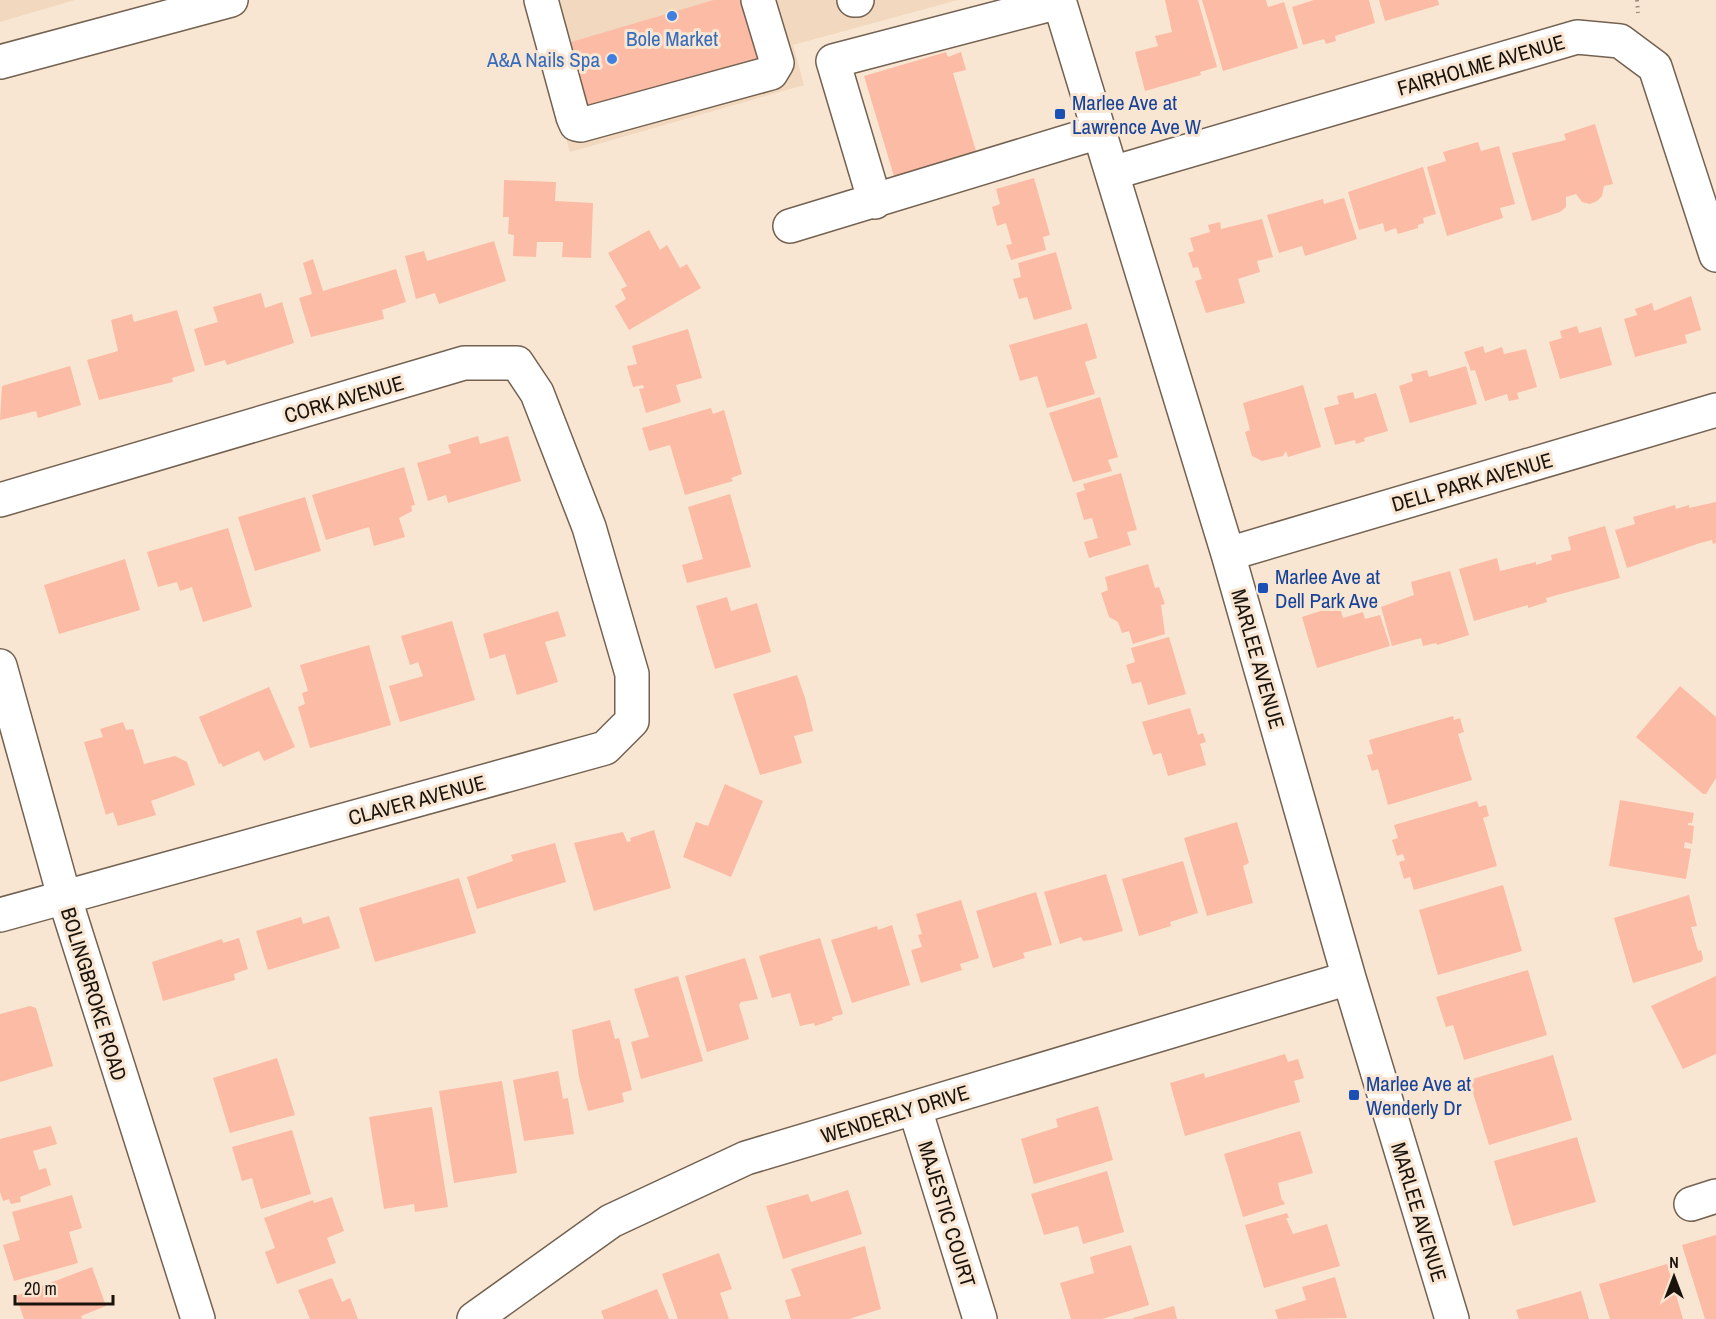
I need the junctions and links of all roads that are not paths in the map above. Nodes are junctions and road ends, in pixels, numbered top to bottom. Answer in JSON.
{"nodes":[{"id":1,"x":231,"y":0,"type":"edge"},
{"id":2,"x":541,"y":0,"type":"edge"},
{"id":3,"x":758,"y":0,"type":"edge"},
{"id":4,"x":1059,"y":1,"type":"edge"},
{"id":5,"x":0,"y":62,"type":"edge"},
{"id":6,"x":1099,"y":132,"type":"junction"},
{"id":7,"x":1112,"y":173,"type":"junction"},
{"id":8,"x":875,"y":202,"type":"junction"},
{"id":9,"x":790,"y":226,"type":"dead end"},
{"id":10,"x":1716,"y":255,"type":"edge"},
{"id":11,"x":1716,"y":411,"type":"edge"},
{"id":12,"x":0,"y":500,"type":"edge"},
{"id":13,"x":590,"y":527,"type":"joint"},
{"id":14,"x":1228,"y":554,"type":"junction"},
{"id":15,"x":0,"y":666,"type":"edge"},
{"id":16,"x":64,"y":896,"type":"junction"},
{"id":17,"x":0,"y":915,"type":"edge"},
{"id":18,"x":1349,"y":978,"type":"junction"},
{"id":19,"x":915,"y":1109,"type":"junction"},
{"id":20,"x":198,"y":1319,"type":"edge"},
{"id":21,"x":474,"y":1319,"type":"edge"},
{"id":22,"x":980,"y":1319,"type":"edge"},
{"id":23,"x":1452,"y":1319,"type":"edge"}],
"edges":[{"from":1,"to":5,"type":"street"},
{"from":2,"to":3,"type":"street"},
{"from":4,"to":6,"type":"street","name":"MARLEE AVENUE"},
{"from":4,"to":8,"type":"street"},
{"from":6,"to":7,"type":"street","name":"MARLEE AVENUE"},
{"from":6,"to":8,"type":"street"},
{"from":7,"to":10,"type":"street","name":"FAIRHOLME AVENUE"},
{"from":7,"to":14,"type":"street","name":"MARLEE AVENUE"},
{"from":8,"to":9,"type":"street"},
{"from":11,"to":14,"type":"street","name":"DELL PARK AVENUE"},
{"from":12,"to":13,"type":"street","name":"CORK AVENUE"},
{"from":13,"to":16,"type":"street","name":"CLAVER AVENUE"},
{"from":14,"to":18,"type":"street","name":"MARLEE AVENUE"},
{"from":15,"to":16,"type":"street","name":"BOLINGBROKE ROAD"},
{"from":16,"to":17,"type":"street","name":"CLAVER AVENUE"},
{"from":16,"to":20,"type":"street","name":"BOLINGBROKE ROAD"},
{"from":18,"to":19,"type":"street","name":"WENDERLY DRIVE"},
{"from":18,"to":23,"type":"street","name":"MARLEE AVENUE"},
{"from":19,"to":21,"type":"street","name":"WENDERLY DRIVE"},
{"from":19,"to":22,"type":"street","name":"MAJESTIC COURT"}]}
